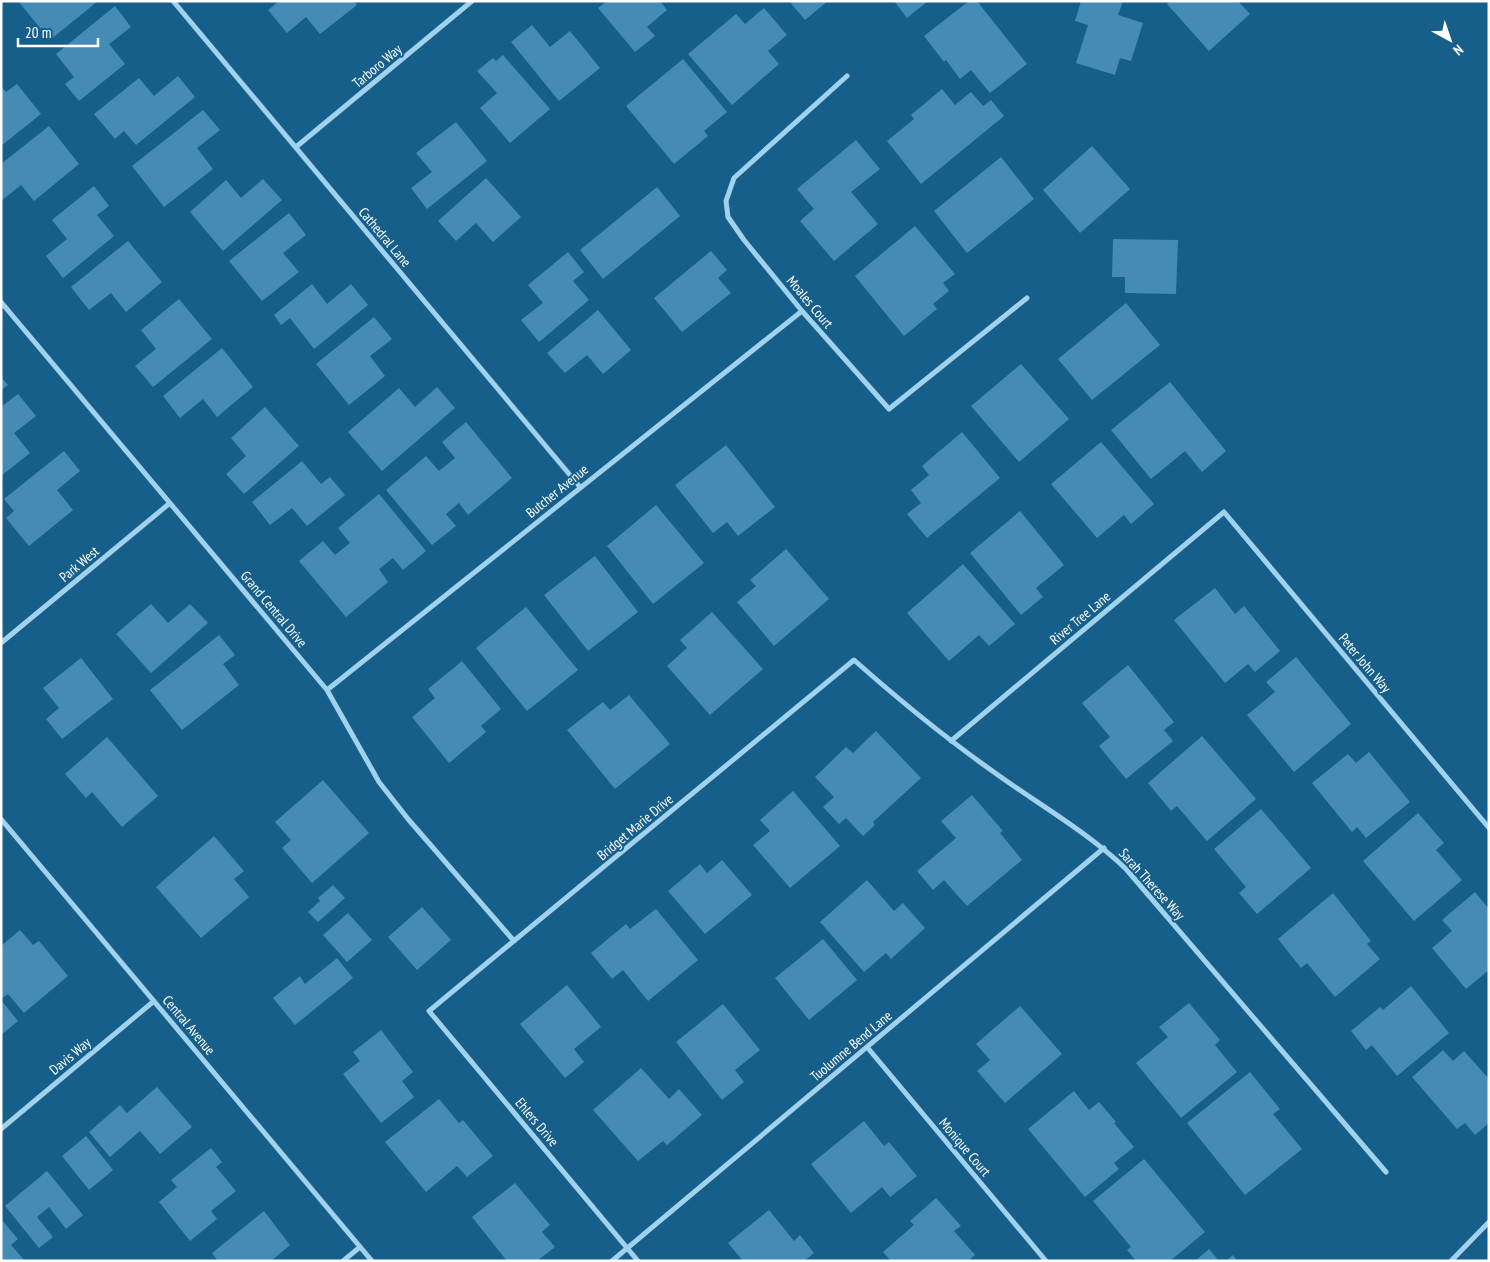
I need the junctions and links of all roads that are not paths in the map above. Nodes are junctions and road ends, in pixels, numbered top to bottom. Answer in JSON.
{"nodes":[{"id":1,"x":173,"y":1,"type":"edge"},
{"id":2,"x":472,"y":1,"type":"edge"},
{"id":3,"x":847,"y":76,"type":"dead end"},
{"id":4,"x":296,"y":147,"type":"junction"},
{"id":5,"x":1028,"y":298,"type":"dead end"},
{"id":6,"x":1,"y":302,"type":"edge"},
{"id":7,"x":802,"y":311,"type":"junction"},
{"id":8,"x":580,"y":487,"type":"junction"},
{"id":9,"x":170,"y":503,"type":"junction"},
{"id":10,"x":1224,"y":512,"type":"joint"},
{"id":11,"x":1,"y":643,"type":"edge"},
{"id":12,"x":854,"y":660,"type":"joint"},
{"id":13,"x":327,"y":690,"type":"junction"},
{"id":14,"x":951,"y":741,"type":"junction"},
{"id":15,"x":1,"y":819,"type":"edge"},
{"id":16,"x":1489,"y":828,"type":"edge"},
{"id":17,"x":1104,"y":848,"type":"junction"},
{"id":18,"x":514,"y":941,"type":"junction"},
{"id":19,"x":154,"y":1001,"type":"junction"},
{"id":20,"x":430,"y":1011,"type":"joint"},
{"id":21,"x":867,"y":1047,"type":"junction"},
{"id":22,"x":1,"y":1128,"type":"edge"},
{"id":23,"x":1386,"y":1172,"type":"dead end"},
{"id":24,"x":1489,"y":1222,"type":"edge"},
{"id":25,"x":360,"y":1247,"type":"junction"},
{"id":26,"x":627,"y":1248,"type":"junction"},
{"id":27,"x":343,"y":1261,"type":"edge"},
{"id":28,"x":372,"y":1261,"type":"edge"},
{"id":29,"x":612,"y":1261,"type":"edge"},
{"id":30,"x":638,"y":1261,"type":"edge"},
{"id":31,"x":1046,"y":1261,"type":"edge"},
{"id":32,"x":1451,"y":1261,"type":"edge"}],
"edges":[{"from":1,"to":4,"type":"street","name":"Cathedral Lane"},
{"from":2,"to":4,"type":"street","name":"Tarboro Way"},
{"from":3,"to":7,"type":"street","name":"Moales Court"},
{"from":4,"to":8,"type":"street","name":"Cathedral Lane"},
{"from":5,"to":7,"type":"street","name":"Moales Court"},
{"from":6,"to":9,"type":"street","name":"Grand Central Drive"},
{"from":7,"to":8,"type":"street","name":"Butcher Avenue"},
{"from":8,"to":13,"type":"street","name":"Butcher Avenue"},
{"from":9,"to":11,"type":"street","name":"Park West"},
{"from":9,"to":13,"type":"street","name":"Grand Central Drive"},
{"from":10,"to":14,"type":"street","name":"River Tree Lane"},
{"from":10,"to":16,"type":"street","name":"Peter John Way"},
{"from":12,"to":14,"type":"street","name":"Sarah Therese Way"},
{"from":12,"to":18,"type":"street","name":"Bridget Marie Drive"},
{"from":13,"to":18,"type":"street","name":"Grand Central Drive"},
{"from":14,"to":17,"type":"street","name":"Sarah Therese Way"},
{"from":15,"to":19,"type":"street","name":"Central Avenue"},
{"from":17,"to":21,"type":"street","name":"Tuolumne Bend Lane"},
{"from":17,"to":23,"type":"street","name":"Sarah Therese Way"},
{"from":18,"to":20,"type":"street","name":"Bridget Marie Drive"},
{"from":19,"to":22,"type":"street","name":"Davis Way"},
{"from":19,"to":25,"type":"street","name":"Central Avenue"},
{"from":20,"to":26,"type":"street","name":"Ehlers Drive"},
{"from":21,"to":26,"type":"street","name":"Tuolumne Bend Lane"},
{"from":21,"to":31,"type":"street","name":"Monique Court"},
{"from":24,"to":32,"type":"street"},
{"from":25,"to":27,"type":"street"},
{"from":25,"to":28,"type":"street","name":"Central Avenue"},
{"from":26,"to":29,"type":"street","name":"Tuolumne Bend Lane"},
{"from":26,"to":30,"type":"street","name":"Ehlers Drive"}]}
